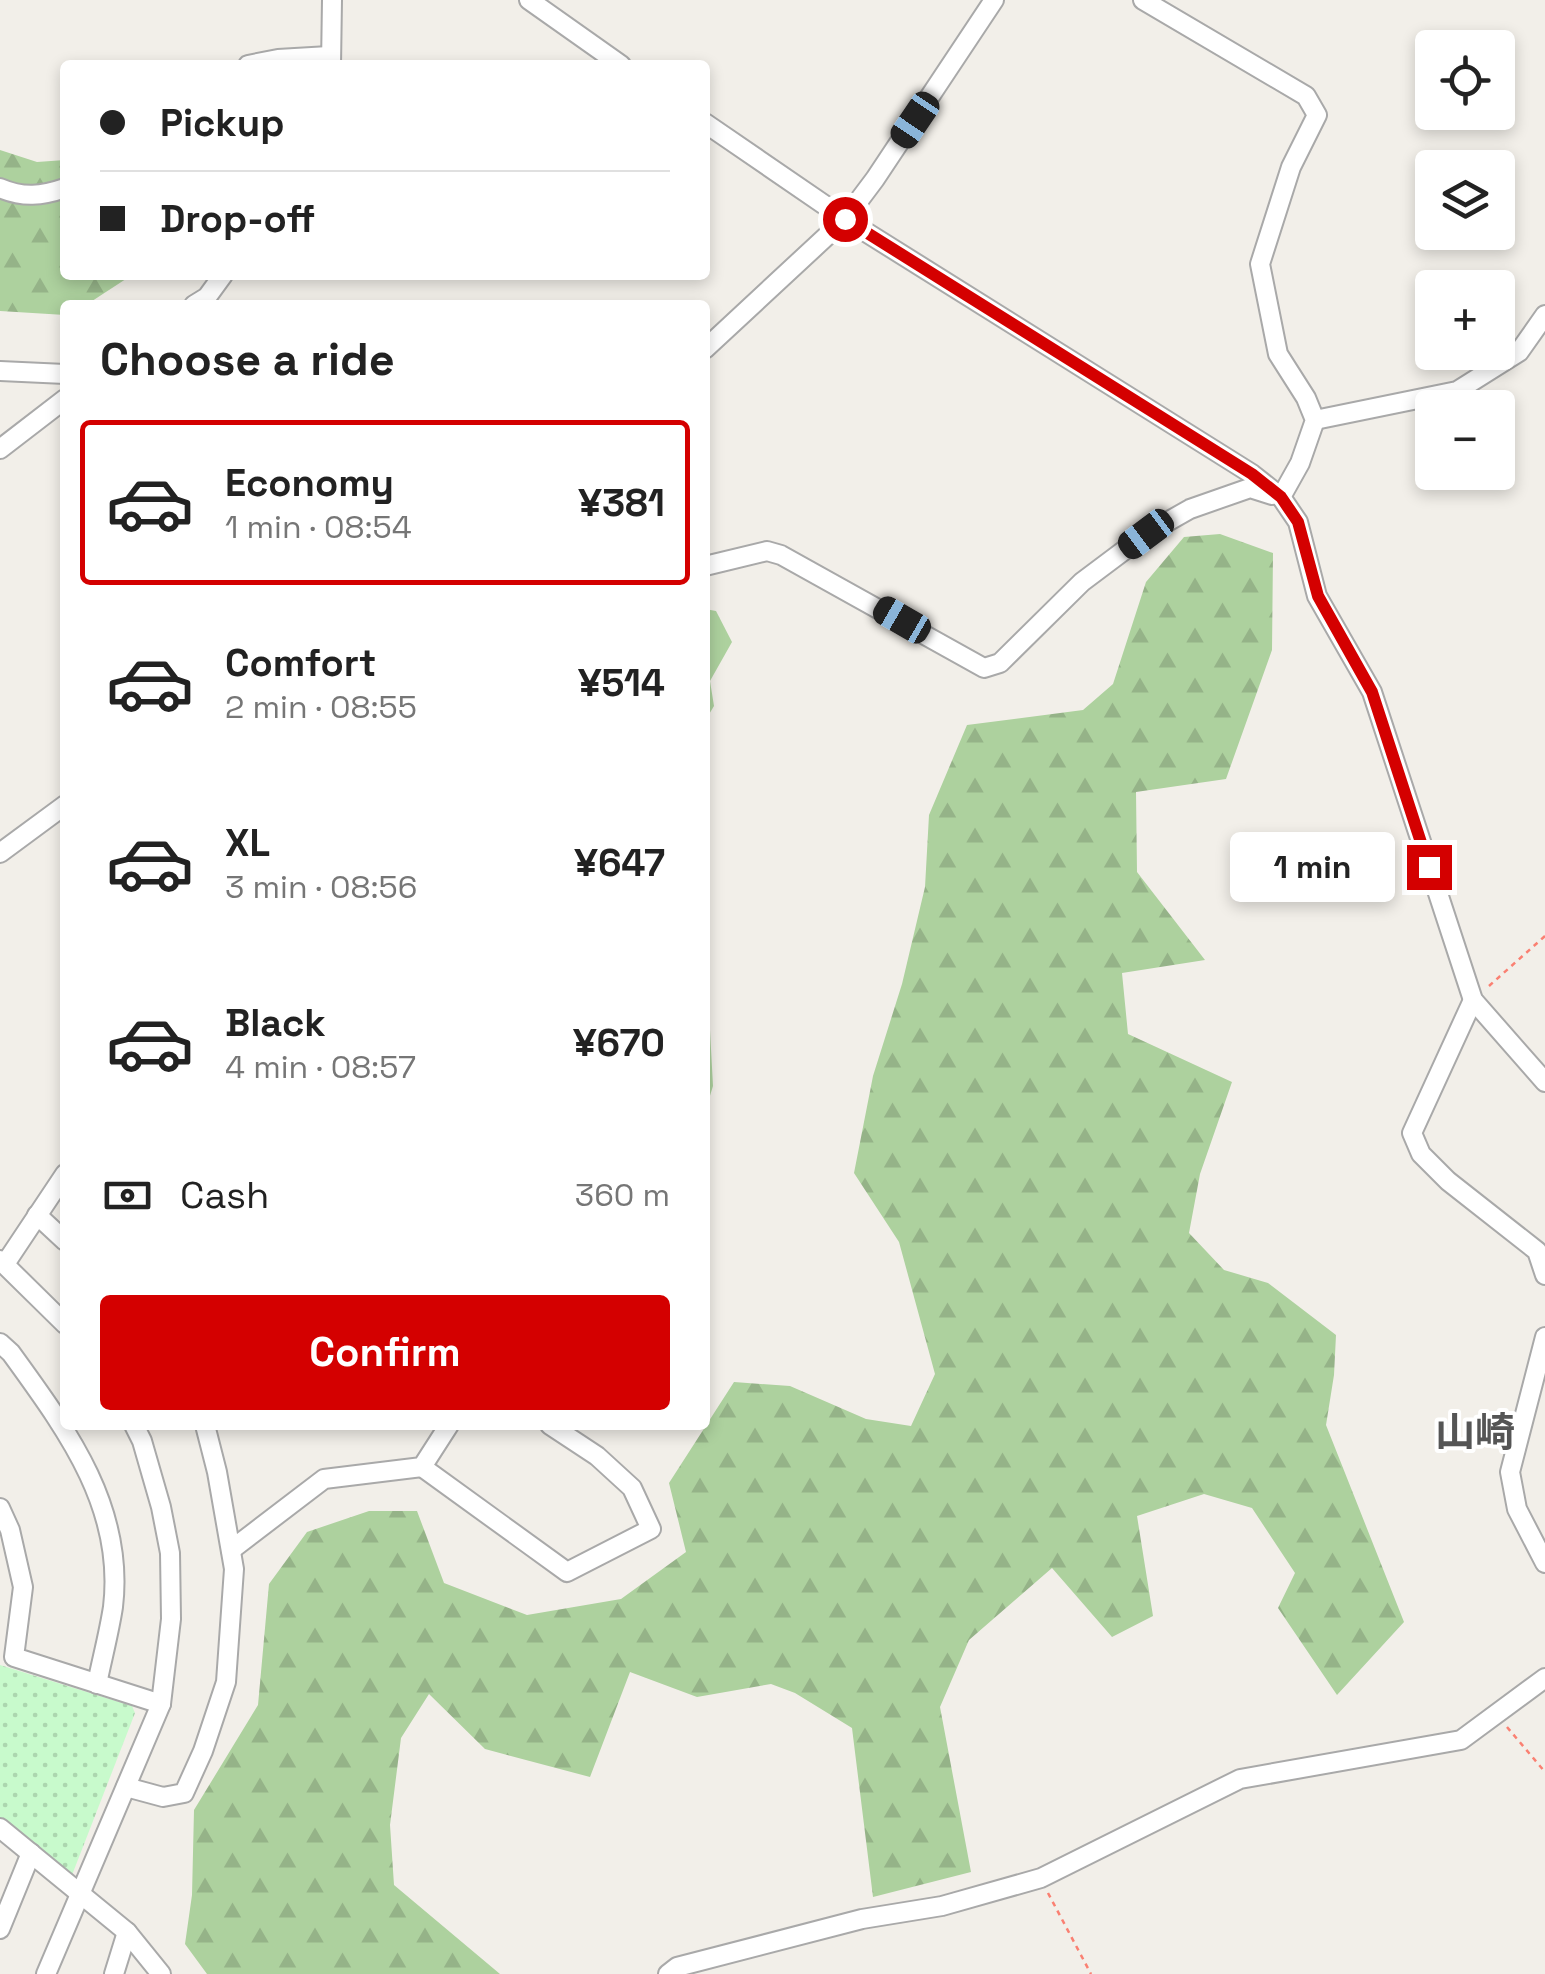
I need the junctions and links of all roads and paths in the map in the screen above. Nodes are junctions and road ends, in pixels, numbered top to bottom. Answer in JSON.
{"nodes":[{"id":1,"x":332,"y":0,"type":"edge"},
{"id":2,"x":529,"y":0,"type":"edge"},
{"id":3,"x":994,"y":0,"type":"edge"},
{"id":4,"x":1144,"y":0,"type":"edge"},
{"id":5,"x":273,"y":60,"type":"edge"},
{"id":6,"x":304,"y":60,"type":"edge"},
{"id":7,"x":330,"y":60,"type":"edge"},
{"id":8,"x":614,"y":60,"type":"edge"},
{"id":9,"x":710,"y":125,"type":"edge"},
{"id":10,"x":0,"y":188,"type":"edge"},
{"id":11,"x":60,"y":189,"type":"edge"},
{"id":12,"x":845,"y":219,"type":"junction"},
{"id":13,"x":219,"y":280,"type":"edge"},
{"id":14,"x":202,"y":300,"type":"edge"},
{"id":15,"x":1545,"y":315,"type":"edge"},
{"id":16,"x":710,"y":345,"type":"edge"},
{"id":17,"x":0,"y":371,"type":"edge"},
{"id":18,"x":60,"y":374,"type":"edge"},
{"id":19,"x":60,"y":403,"type":"edge"},
{"id":20,"x":1315,"y":420,"type":"junction"},
{"id":21,"x":0,"y":449,"type":"edge"},
{"id":22,"x":1281,"y":497,"type":"junction"},
{"id":23,"x":710,"y":565,"type":"edge"},
{"id":24,"x":60,"y":809,"type":"edge"},
{"id":25,"x":0,"y":853,"type":"edge"},
{"id":26,"x":1545,"y":936,"type":"edge"},
{"id":27,"x":1473,"y":1000,"type":"junction"},
{"id":28,"x":1545,"y":1082,"type":"edge"},
{"id":29,"x":60,"y":1182,"type":"edge"},
{"id":30,"x":38,"y":1215,"type":"junction"},
{"id":31,"x":60,"y":1236,"type":"edge"},
{"id":32,"x":2,"y":1262,"type":"edge"},
{"id":33,"x":1545,"y":1275,"type":"edge"},
{"id":34,"x":60,"y":1319,"type":"edge"},
{"id":35,"x":1545,"y":1337,"type":"edge"},
{"id":36,"x":0,"y":1343,"type":"edge"},
{"id":37,"x":60,"y":1420,"type":"edge"},
{"id":38,"x":67,"y":1430,"type":"edge"},
{"id":39,"x":137,"y":1430,"type":"edge"},
{"id":40,"x":206,"y":1430,"type":"edge"},
{"id":41,"x":446,"y":1430,"type":"edge"},
{"id":42,"x":558,"y":1430,"type":"edge"},
{"id":43,"x":422,"y":1467,"type":"junction"},
{"id":44,"x":0,"y":1508,"type":"edge"},
{"id":45,"x":231,"y":1550,"type":"junction"},
{"id":46,"x":1545,"y":1563,"type":"edge"},
{"id":47,"x":1545,"y":1678,"type":"edge"},
{"id":48,"x":97,"y":1684,"type":"junction"},
{"id":49,"x":161,"y":1704,"type":"junction"},
{"id":50,"x":1497,"y":1716,"type":"junction"},
{"id":51,"x":1545,"y":1772,"type":"edge"},
{"id":52,"x":126,"y":1787,"type":"junction"},
{"id":53,"x":0,"y":1828,"type":"edge"},
{"id":54,"x":31,"y":1852,"type":"junction"},
{"id":55,"x":1041,"y":1878,"type":"junction"},
{"id":56,"x":78,"y":1895,"type":"junction"},
{"id":57,"x":0,"y":1929,"type":"edge"},
{"id":58,"x":127,"y":1932,"type":"junction"},
{"id":59,"x":674,"y":1972,"type":"edge"},
{"id":60,"x":46,"y":1974,"type":"edge"},
{"id":61,"x":114,"y":1974,"type":"edge"},
{"id":62,"x":161,"y":1974,"type":"edge"},
{"id":63,"x":1091,"y":1974,"type":"edge"}],
"edges":[{"from":1,"to":7,"type":"street"},
{"from":2,"to":8,"type":"street"},
{"from":3,"to":12,"type":"street"},
{"from":4,"to":20,"type":"street"},
{"from":5,"to":6,"type":"street"},
{"from":9,"to":12,"type":"street"},
{"from":10,"to":11,"type":"street"},
{"from":12,"to":16,"type":"street"},
{"from":12,"to":22,"type":"street"},
{"from":13,"to":14,"type":"street"},
{"from":15,"to":20,"type":"street"},
{"from":17,"to":18,"type":"street"},
{"from":19,"to":21,"type":"street"},
{"from":20,"to":22,"type":"street"},
{"from":22,"to":23,"type":"street"},
{"from":22,"to":27,"type":"street"},
{"from":24,"to":25,"type":"street"},
{"from":26,"to":27,"type":"path"},
{"from":27,"to":28,"type":"street"},
{"from":27,"to":33,"type":"street"},
{"from":29,"to":30,"type":"street"},
{"from":30,"to":31,"type":"street"},
{"from":30,"to":32,"type":"street"},
{"from":32,"to":34,"type":"street"},
{"from":35,"to":46,"type":"street"},
{"from":36,"to":37,"type":"street"},
{"from":38,"to":48,"type":"street"},
{"from":39,"to":49,"type":"street"},
{"from":40,"to":45,"type":"street"},
{"from":41,"to":43,"type":"street"},
{"from":42,"to":43,"type":"street"},
{"from":43,"to":45,"type":"street"},
{"from":44,"to":48,"type":"street"},
{"from":45,"to":52,"type":"street"},
{"from":47,"to":50,"type":"street"},
{"from":48,"to":49,"type":"street"},
{"from":49,"to":52,"type":"street"},
{"from":50,"to":51,"type":"path"},
{"from":50,"to":55,"type":"street"},
{"from":52,"to":56,"type":"street"},
{"from":53,"to":54,"type":"street"},
{"from":54,"to":56,"type":"street"},
{"from":54,"to":57,"type":"street"},
{"from":55,"to":59,"type":"street"},
{"from":55,"to":63,"type":"path"},
{"from":56,"to":58,"type":"street"},
{"from":56,"to":60,"type":"street"},
{"from":58,"to":61,"type":"street"},
{"from":58,"to":62,"type":"street"}]}
